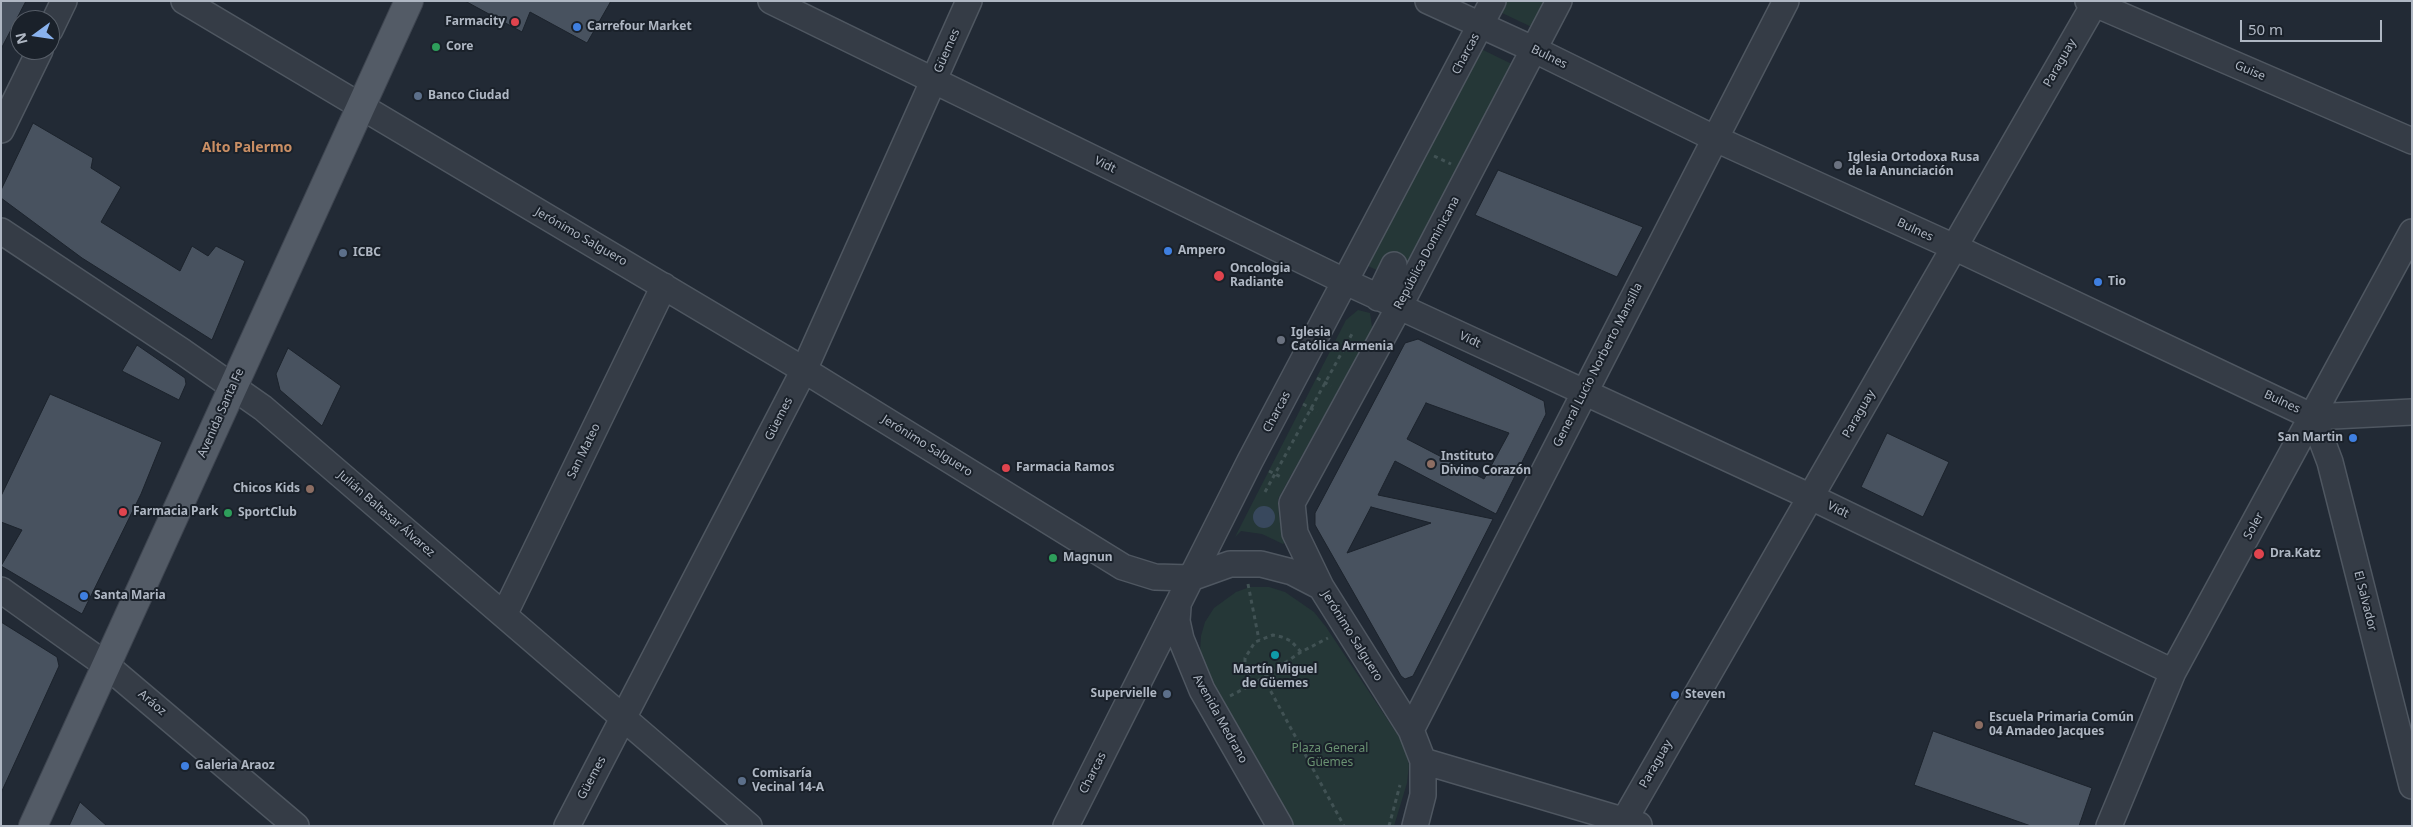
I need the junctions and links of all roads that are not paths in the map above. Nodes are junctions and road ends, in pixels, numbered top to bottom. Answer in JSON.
{"nodes":[{"id":1,"x":184,"y":1,"type":"edge"},
{"id":2,"x":410,"y":1,"type":"edge"},
{"id":3,"x":770,"y":1,"type":"edge"},
{"id":4,"x":969,"y":1,"type":"edge"},
{"id":5,"x":1428,"y":1,"type":"edge"},
{"id":6,"x":1493,"y":1,"type":"edge"},
{"id":7,"x":1558,"y":1,"type":"edge"},
{"id":8,"x":1786,"y":1,"type":"edge"},
{"id":9,"x":2093,"y":2,"type":"edge"},
{"id":10,"x":1481,"y":25,"type":"junction"},
{"id":11,"x":1535,"y":50,"type":"junction"},
{"id":12,"x":35,"y":60,"type":"edge"},
{"id":13,"x":934,"y":81,"type":"junction"},
{"id":14,"x":361,"y":107,"type":"junction"},
{"id":15,"x":1,"y":130,"type":"edge"},
{"id":16,"x":1716,"y":138,"type":"junction"},
{"id":17,"x":2412,"y":141,"type":"edge"},
{"id":18,"x":1,"y":232,"type":"edge"},
{"id":19,"x":2412,"y":232,"type":"edge"},
{"id":20,"x":1954,"y":247,"type":"junction"},
{"id":21,"x":1394,"y":266,"type":"dead end"},
{"id":22,"x":1346,"y":282,"type":"junction"},
{"id":23,"x":664,"y":286,"type":"junction"},
{"id":24,"x":1389,"y":303,"type":"junction"},
{"id":25,"x":804,"y":370,"type":"junction"},
{"id":26,"x":232,"y":387,"type":"junction"},
{"id":27,"x":1584,"y":392,"type":"junction"},
{"id":28,"x":2412,"y":412,"type":"edge"},
{"id":29,"x":2313,"y":417,"type":"junction"},
{"id":30,"x":1811,"y":498,"type":"junction"},
{"id":31,"x":1192,"y":578,"type":"junction"},
{"id":32,"x":1321,"y":587,"type":"junction"},
{"id":33,"x":1,"y":590,"type":"edge"},
{"id":34,"x":1178,"y":606,"type":"junction"},
{"id":35,"x":504,"y":615,"type":"junction"},
{"id":36,"x":106,"y":665,"type":"junction"},
{"id":37,"x":2173,"y":672,"type":"junction"},
{"id":38,"x":623,"y":719,"type":"junction"},
{"id":39,"x":1411,"y":730,"type":"junction"},
{"id":40,"x":1424,"y":761,"type":"junction"},
{"id":41,"x":2412,"y":786,"type":"edge"},
{"id":42,"x":1628,"y":824,"type":"edge"},
{"id":43,"x":33,"y":826,"type":"edge"},
{"id":44,"x":296,"y":826,"type":"edge"},
{"id":45,"x":567,"y":826,"type":"edge"},
{"id":46,"x":749,"y":826,"type":"edge"},
{"id":47,"x":1066,"y":826,"type":"edge"},
{"id":48,"x":1280,"y":826,"type":"edge"},
{"id":49,"x":1415,"y":826,"type":"edge"},
{"id":50,"x":2109,"y":826,"type":"edge"}],
"edges":[{"from":1,"to":14,"type":"street","name":"Jerónimo Salguero"},
{"from":2,"to":14,"type":"main road","name":"Avenida Santa Fe"},
{"from":3,"to":13,"type":"street","name":"Vidt"},
{"from":4,"to":13,"type":"street","name":"Güemes"},
{"from":5,"to":10,"type":"street","name":"Bulnes"},
{"from":6,"to":10,"type":"street","name":"Charcas"},
{"from":7,"to":11,"type":"street","name":"República Dominicana"},
{"from":8,"to":16,"type":"street","name":"General Lucio Norberto Mansilla"},
{"from":9,"to":17,"type":"street","name":"Guise"},
{"from":9,"to":20,"type":"street","name":"Paraguay"},
{"from":10,"to":11,"type":"street","name":"Bulnes"},
{"from":10,"to":22,"type":"street","name":"Charcas"},
{"from":11,"to":16,"type":"street","name":"Bulnes"},
{"from":11,"to":24,"type":"street","name":"República Dominicana"},
{"from":12,"to":15,"type":"street"},
{"from":13,"to":22,"type":"street","name":"Vidt"},
{"from":13,"to":25,"type":"street","name":"Güemes"},
{"from":14,"to":23,"type":"street","name":"Jerónimo Salguero"},
{"from":14,"to":26,"type":"main road","name":"Avenida Santa Fe"},
{"from":16,"to":20,"type":"street","name":"Bulnes"},
{"from":16,"to":27,"type":"street","name":"General Lucio Norberto Mansilla"},
{"from":18,"to":26,"type":"street","name":"Julián Baltasar Álvarez"},
{"from":19,"to":29,"type":"street","name":"Soler"},
{"from":20,"to":29,"type":"street","name":"Bulnes"},
{"from":20,"to":30,"type":"street","name":"Paraguay"},
{"from":21,"to":24,"type":"street"},
{"from":22,"to":24,"type":"street","name":"Vidt"},
{"from":22,"to":31,"type":"street","name":"Charcas"},
{"from":23,"to":25,"type":"street","name":"Jerónimo Salguero"},
{"from":23,"to":35,"type":"street","name":"San Mateo"},
{"from":24,"to":27,"type":"street","name":"Vidt"},
{"from":24,"to":32,"type":"street","name":"República Dominicana"},
{"from":25,"to":31,"type":"street","name":"Jerónimo Salguero"},
{"from":25,"to":38,"type":"street","name":"Güemes"},
{"from":26,"to":35,"type":"street","name":"Julián Baltasar Álvarez"},
{"from":26,"to":36,"type":"main road","name":"Avenida Santa Fe"},
{"from":27,"to":30,"type":"street","name":"Vidt"},
{"from":27,"to":39,"type":"street","name":"General Lucio Norberto Mansilla"},
{"from":28,"to":29,"type":"street","name":"Bulnes"},
{"from":29,"to":37,"type":"street","name":"Soler"},
{"from":29,"to":41,"type":"street","name":"El Salvador"},
{"from":30,"to":37,"type":"street","name":"Vidt"},
{"from":30,"to":42,"type":"street","name":"Paraguay"},
{"from":31,"to":32,"type":"street","name":"Jerónimo Salguero"},
{"from":31,"to":34,"type":"street","name":"Charcas"},
{"from":32,"to":39,"type":"street","name":"Jerónimo Salguero"},
{"from":33,"to":36,"type":"street","name":"Aráoz"},
{"from":34,"to":47,"type":"street","name":"Charcas"},
{"from":34,"to":48,"type":"street","name":"Avenida Medrano"},
{"from":35,"to":38,"type":"street","name":"Julián Baltasar Álvarez"},
{"from":36,"to":43,"type":"main road","name":"Avenida Santa Fe"},
{"from":36,"to":44,"type":"street","name":"Aráoz"},
{"from":37,"to":50,"type":"street","name":"Soler"},
{"from":38,"to":45,"type":"street","name":"Güemes"},
{"from":38,"to":46,"type":"street","name":"Julián Baltasar Álvarez"},
{"from":39,"to":40,"type":"street","name":"Jerónimo Salguero"},
{"from":40,"to":42,"type":"street"},
{"from":40,"to":49,"type":"street"}]}
